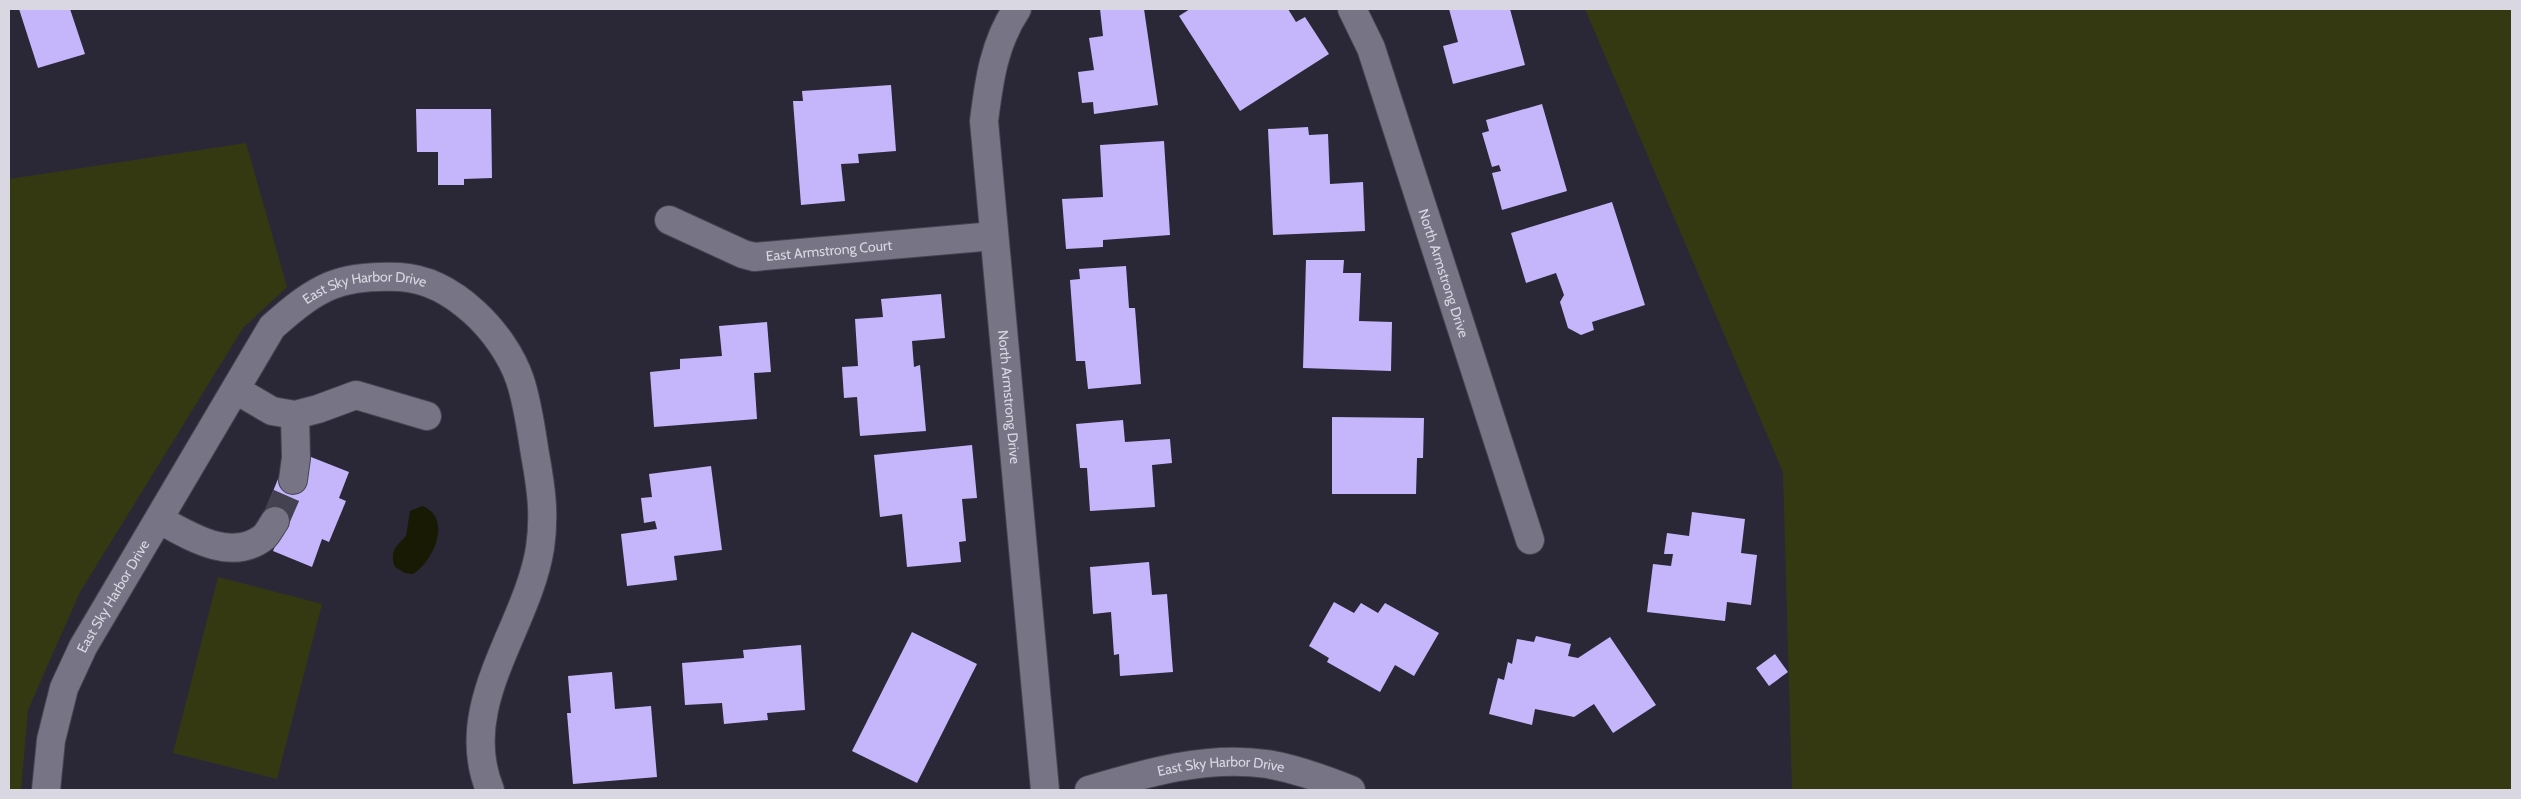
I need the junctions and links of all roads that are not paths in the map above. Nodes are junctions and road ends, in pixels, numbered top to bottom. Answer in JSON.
{"nodes":[{"id":1,"x":1017,"y":9,"type":"edge"},
{"id":2,"x":1352,"y":9,"type":"edge"},
{"id":3,"x":669,"y":220,"type":"dead end"},
{"id":4,"x":994,"y":236,"type":"junction"},
{"id":5,"x":236,"y":390,"type":"junction"},
{"id":6,"x":295,"y":415,"type":"junction"},
{"id":7,"x":427,"y":416,"type":"dead end"},
{"id":8,"x":292,"y":480,"type":"tunnel mouth"},
{"id":9,"x":160,"y":520,"type":"junction"},
{"id":10,"x":275,"y":520,"type":"tunnel mouth"},
{"id":11,"x":1530,"y":540,"type":"dead end"},
{"id":12,"x":46,"y":790,"type":"edge"},
{"id":13,"x":490,"y":790,"type":"edge"},
{"id":14,"x":1045,"y":790,"type":"edge"},
{"id":15,"x":1090,"y":790,"type":"edge"},
{"id":16,"x":1351,"y":790,"type":"edge"}],
"edges":[{"from":1,"to":4,"type":"street","name":"North Armstrong Drive"},
{"from":2,"to":11,"type":"street","name":"North Armstrong Drive"},
{"from":3,"to":4,"type":"street","name":"East Armstrong Court"},
{"from":4,"to":14,"type":"street","name":"North Armstrong Drive"},
{"from":5,"to":6,"type":"street"},
{"from":5,"to":9,"type":"street","name":"East Sky Harbor Drive"},
{"from":5,"to":13,"type":"street","name":"East Sky Harbor Drive"},
{"from":6,"to":7,"type":"street"},
{"from":6,"to":8,"type":"street"},
{"from":9,"to":10,"type":"street"},
{"from":9,"to":12,"type":"street","name":"East Sky Harbor Drive"},
{"from":15,"to":16,"type":"street","name":"East Sky Harbor Drive"}]}
